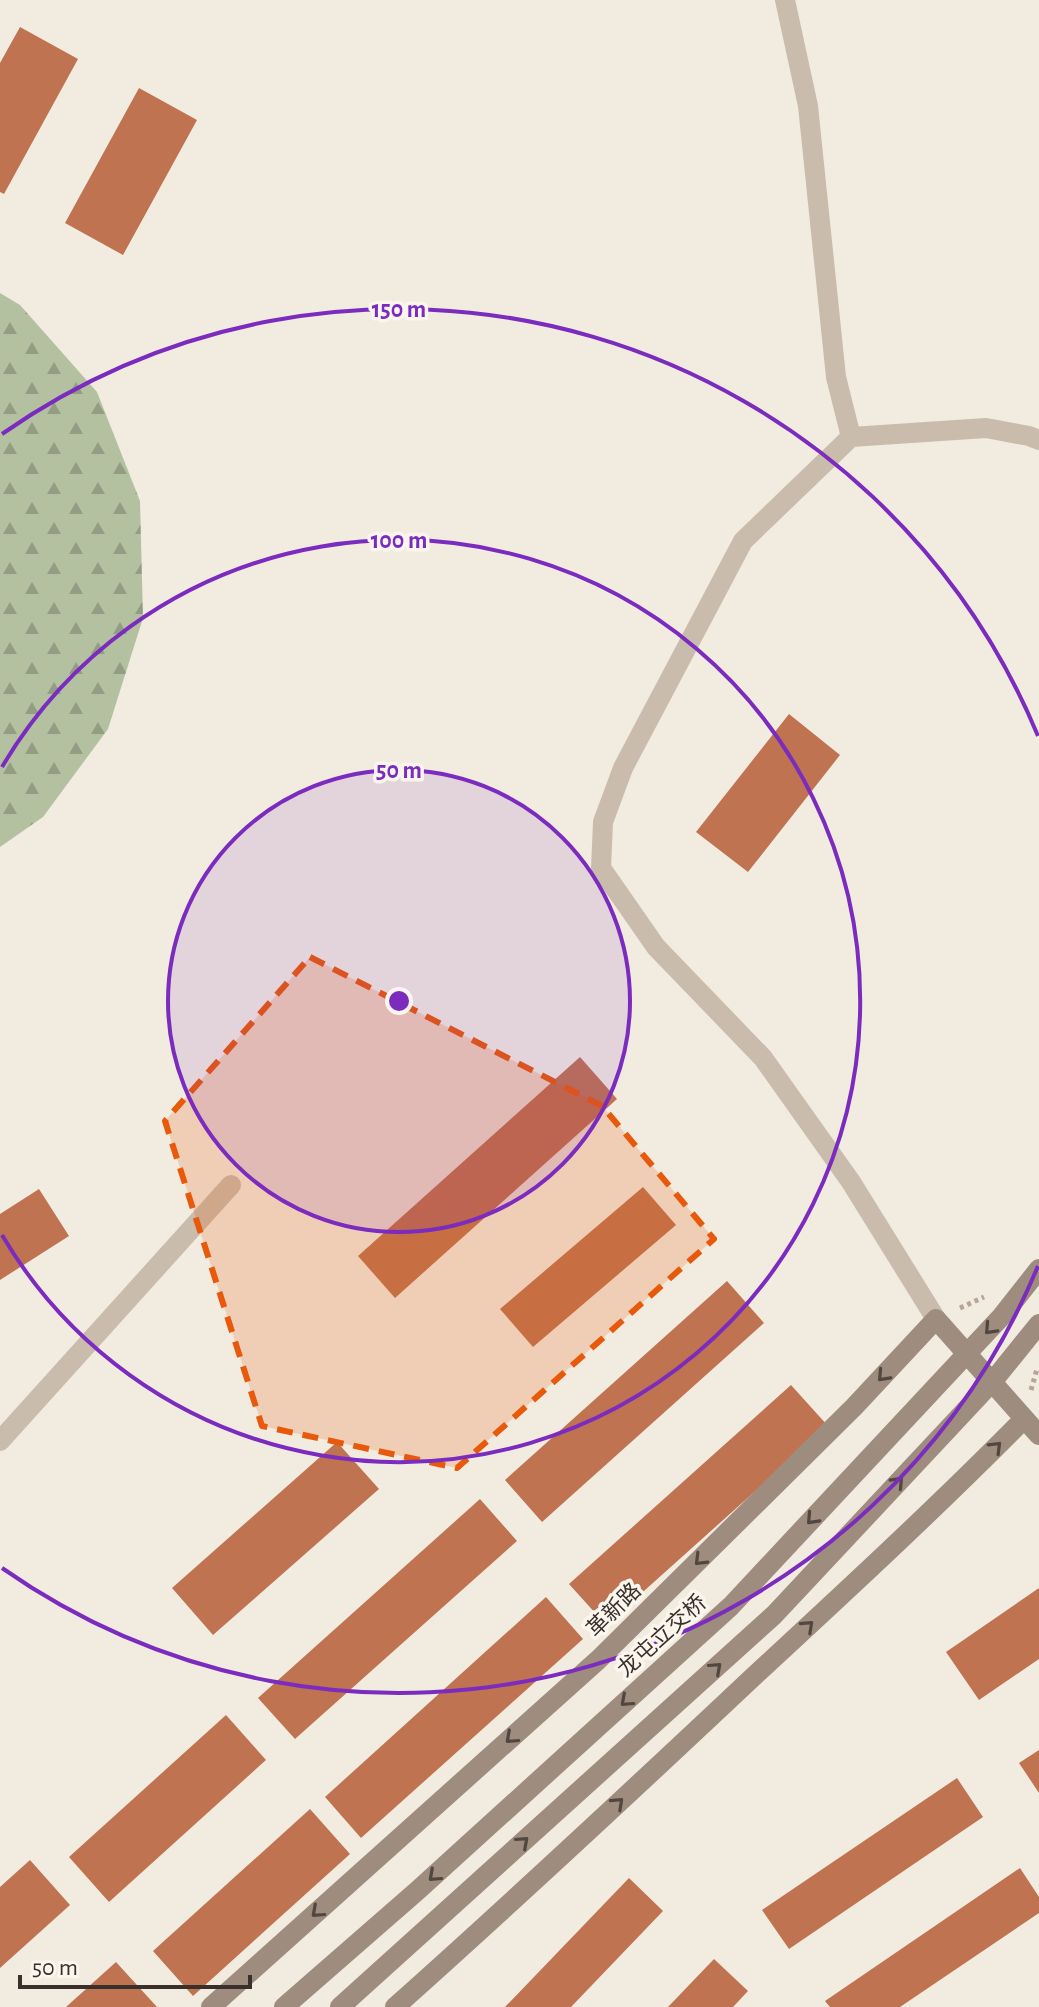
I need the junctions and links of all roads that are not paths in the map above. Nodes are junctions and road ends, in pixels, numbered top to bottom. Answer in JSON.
{"nodes":[{"id":1,"x":785,"y":0,"type":"edge"},
{"id":2,"x":851,"y":437,"type":"junction"},
{"id":3,"x":1039,"y":440,"type":"edge"},
{"id":4,"x":231,"y":1185,"type":"dead end"},
{"id":5,"x":1039,"y":1269,"type":"edge"},
{"id":6,"x":936,"y":1319,"type":"junction"},
{"id":7,"x":1039,"y":1324,"type":"edge"},
{"id":8,"x":1024,"y":1419,"type":"junction"},
{"id":9,"x":1039,"y":1435,"type":"edge"},
{"id":10,"x":0,"y":1441,"type":"edge"},
{"id":11,"x":211,"y":2007,"type":"edge"},
{"id":12,"x":284,"y":2007,"type":"edge"},
{"id":13,"x":340,"y":2007,"type":"edge"},
{"id":14,"x":395,"y":2007,"type":"edge"}],
"edges":[{"from":1,"to":2,"type":"street"},
{"from":2,"to":3,"type":"street"},
{"from":2,"to":6,"type":"street"},
{"from":4,"to":10,"type":"street"},
{"from":5,"to":12,"type":"main road","name":"龙屯立交桥","one_way":true,"bridge":true},
{"from":6,"to":8,"type":"main road"},
{"from":6,"to":11,"type":"main road","name":"革新路","one_way":true},
{"from":13,"to":7,"type":"main road","one_way":true,"bridge":true},
{"from":8,"to":9,"type":"main road"},
{"from":14,"to":8,"type":"main road","one_way":true}]}
